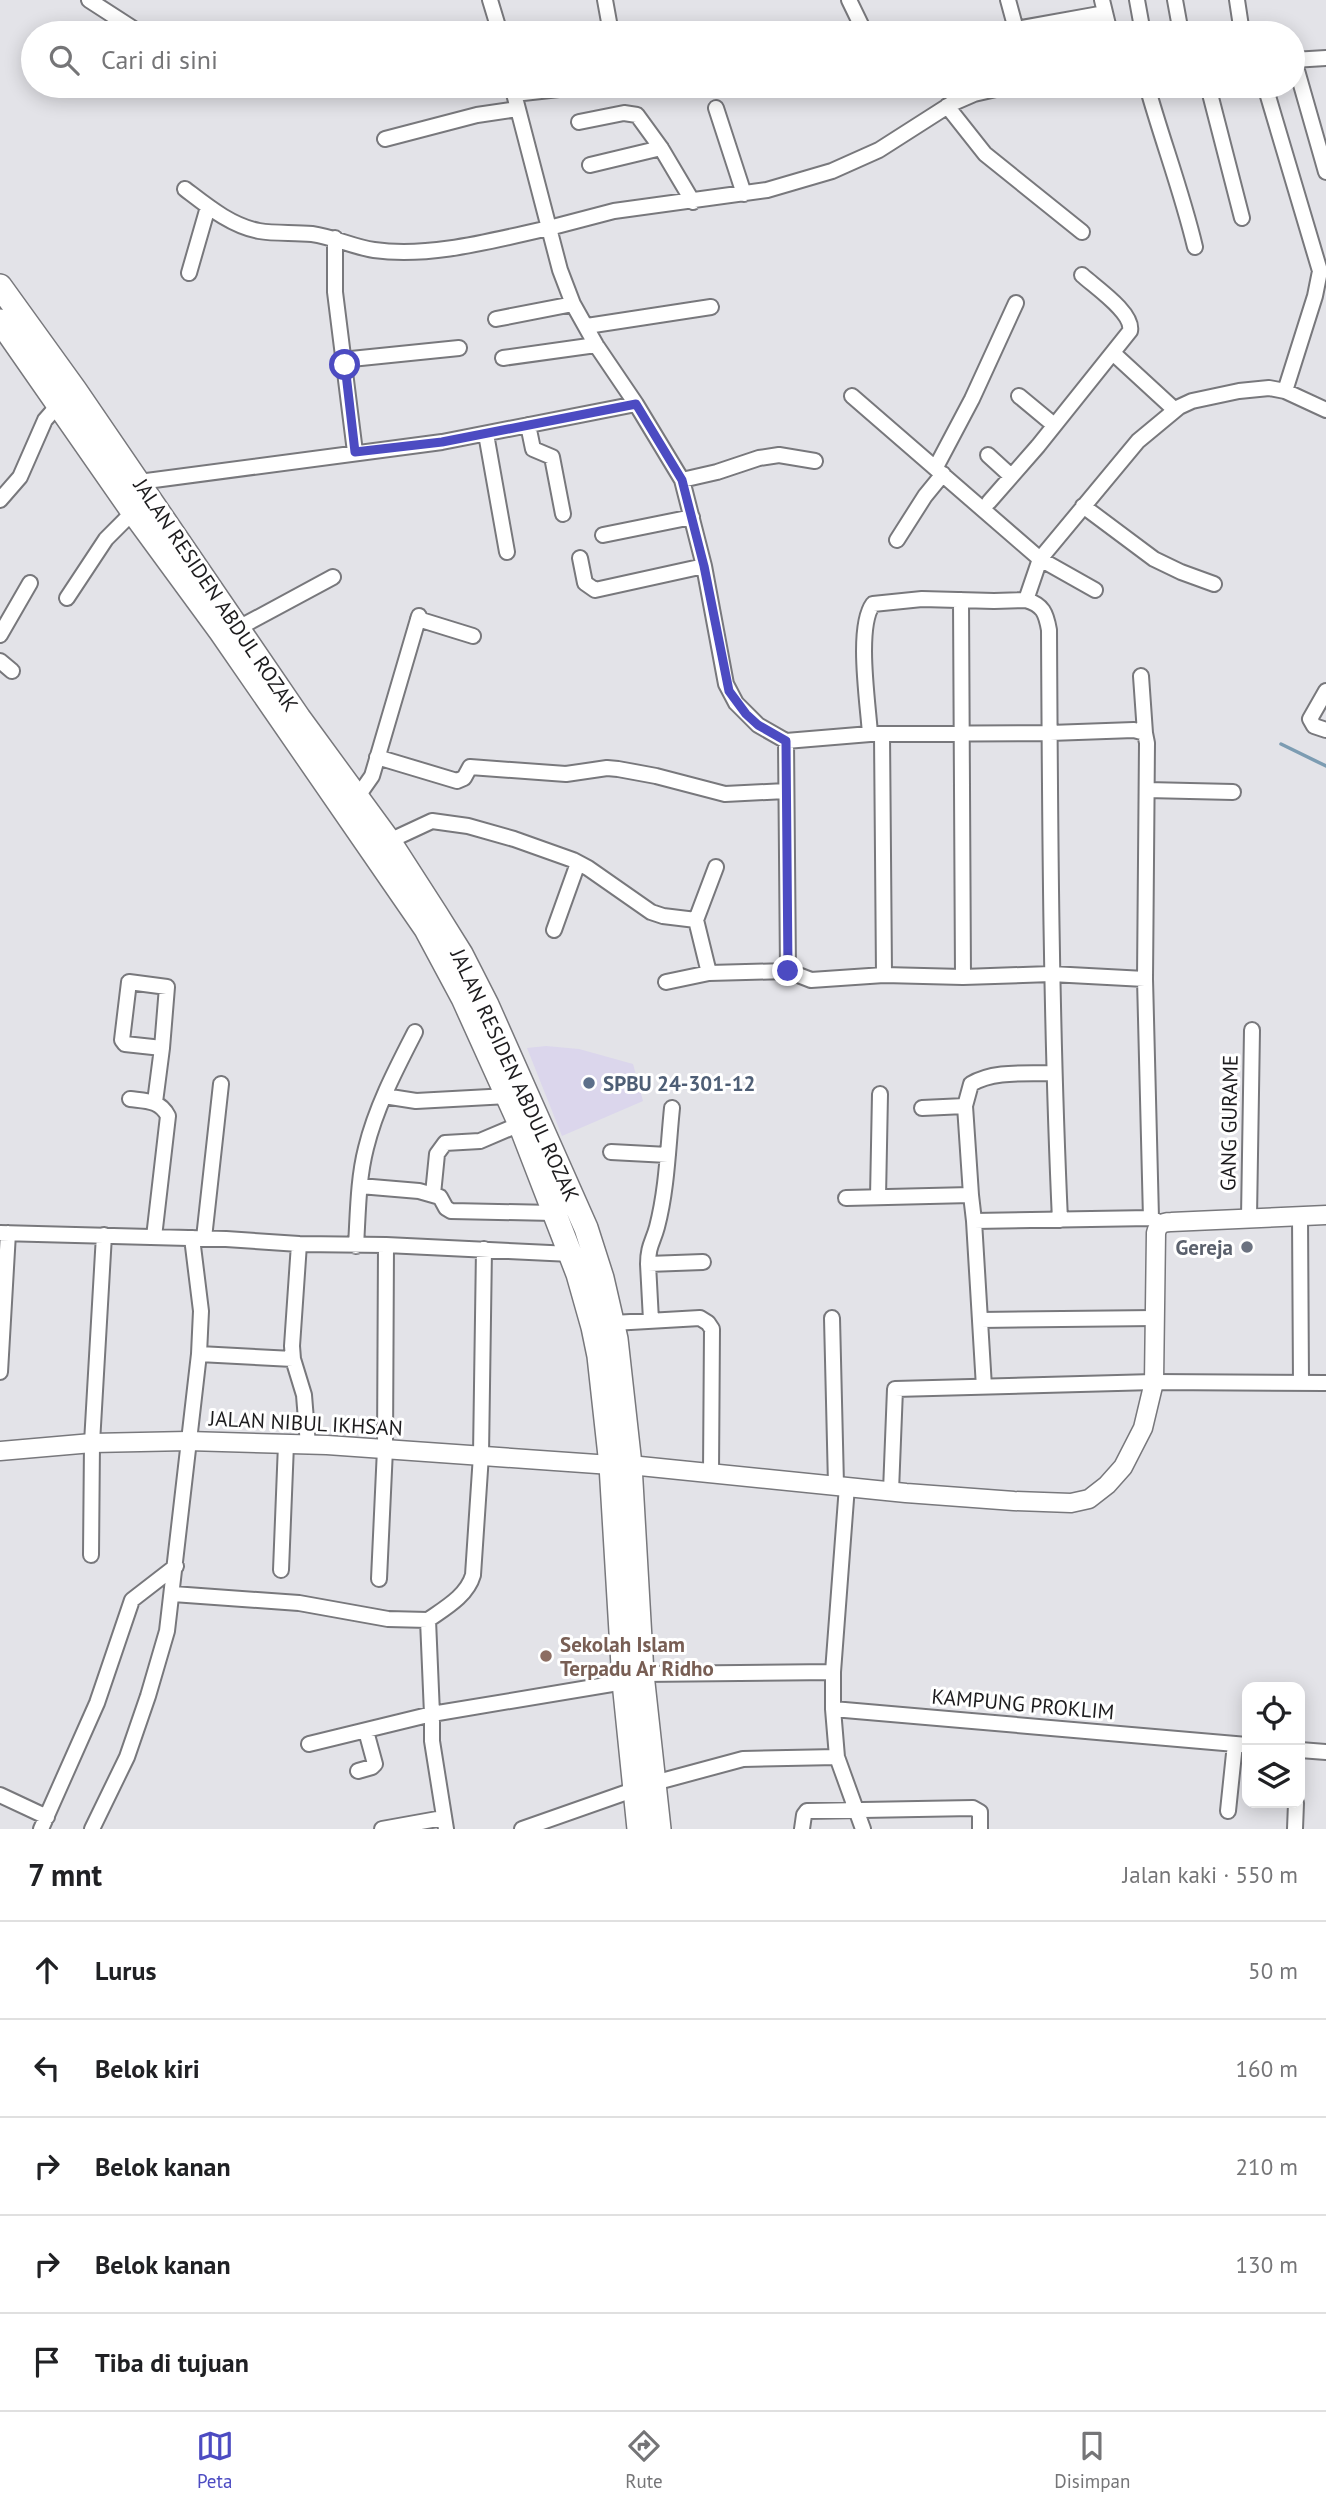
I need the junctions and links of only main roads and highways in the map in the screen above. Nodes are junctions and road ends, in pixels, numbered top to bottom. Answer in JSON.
{"nodes":[{"id":1,"x":0,"y":286,"type":"edge"},
{"id":2,"x":0,"y":321,"type":"edge"},
{"id":3,"x":230,"y":629,"type":"junction"},
{"id":4,"x":620,"y":1465,"type":"junction"},
{"id":5,"x":645,"y":1786,"type":"junction"},
{"id":6,"x":639,"y":1829,"type":"edge"},
{"id":7,"x":659,"y":1829,"type":"edge"}],
"edges":[{"from":1,"to":3,"type":"highway","name":"JALAN RESIDEN ABDUL ROZAK"},
{"from":2,"to":3,"type":"highway","name":"JALAN RESIDEN ABDUL ROZAK"},
{"from":3,"to":4,"type":"highway","name":"JALAN RESIDEN ABDUL ROZAK"},
{"from":3,"to":4,"type":"highway","name":"JALAN RESIDEN ABDUL ROZAK"},
{"from":4,"to":5,"type":"highway","name":"JALAN RESIDEN ABDUL ROZAK"},
{"from":5,"to":6,"type":"highway","name":"JALAN RESIDEN ABDUL ROZAK"},
{"from":5,"to":7,"type":"highway","name":"JALAN RESIDEN ABDUL ROZAK"}]}
